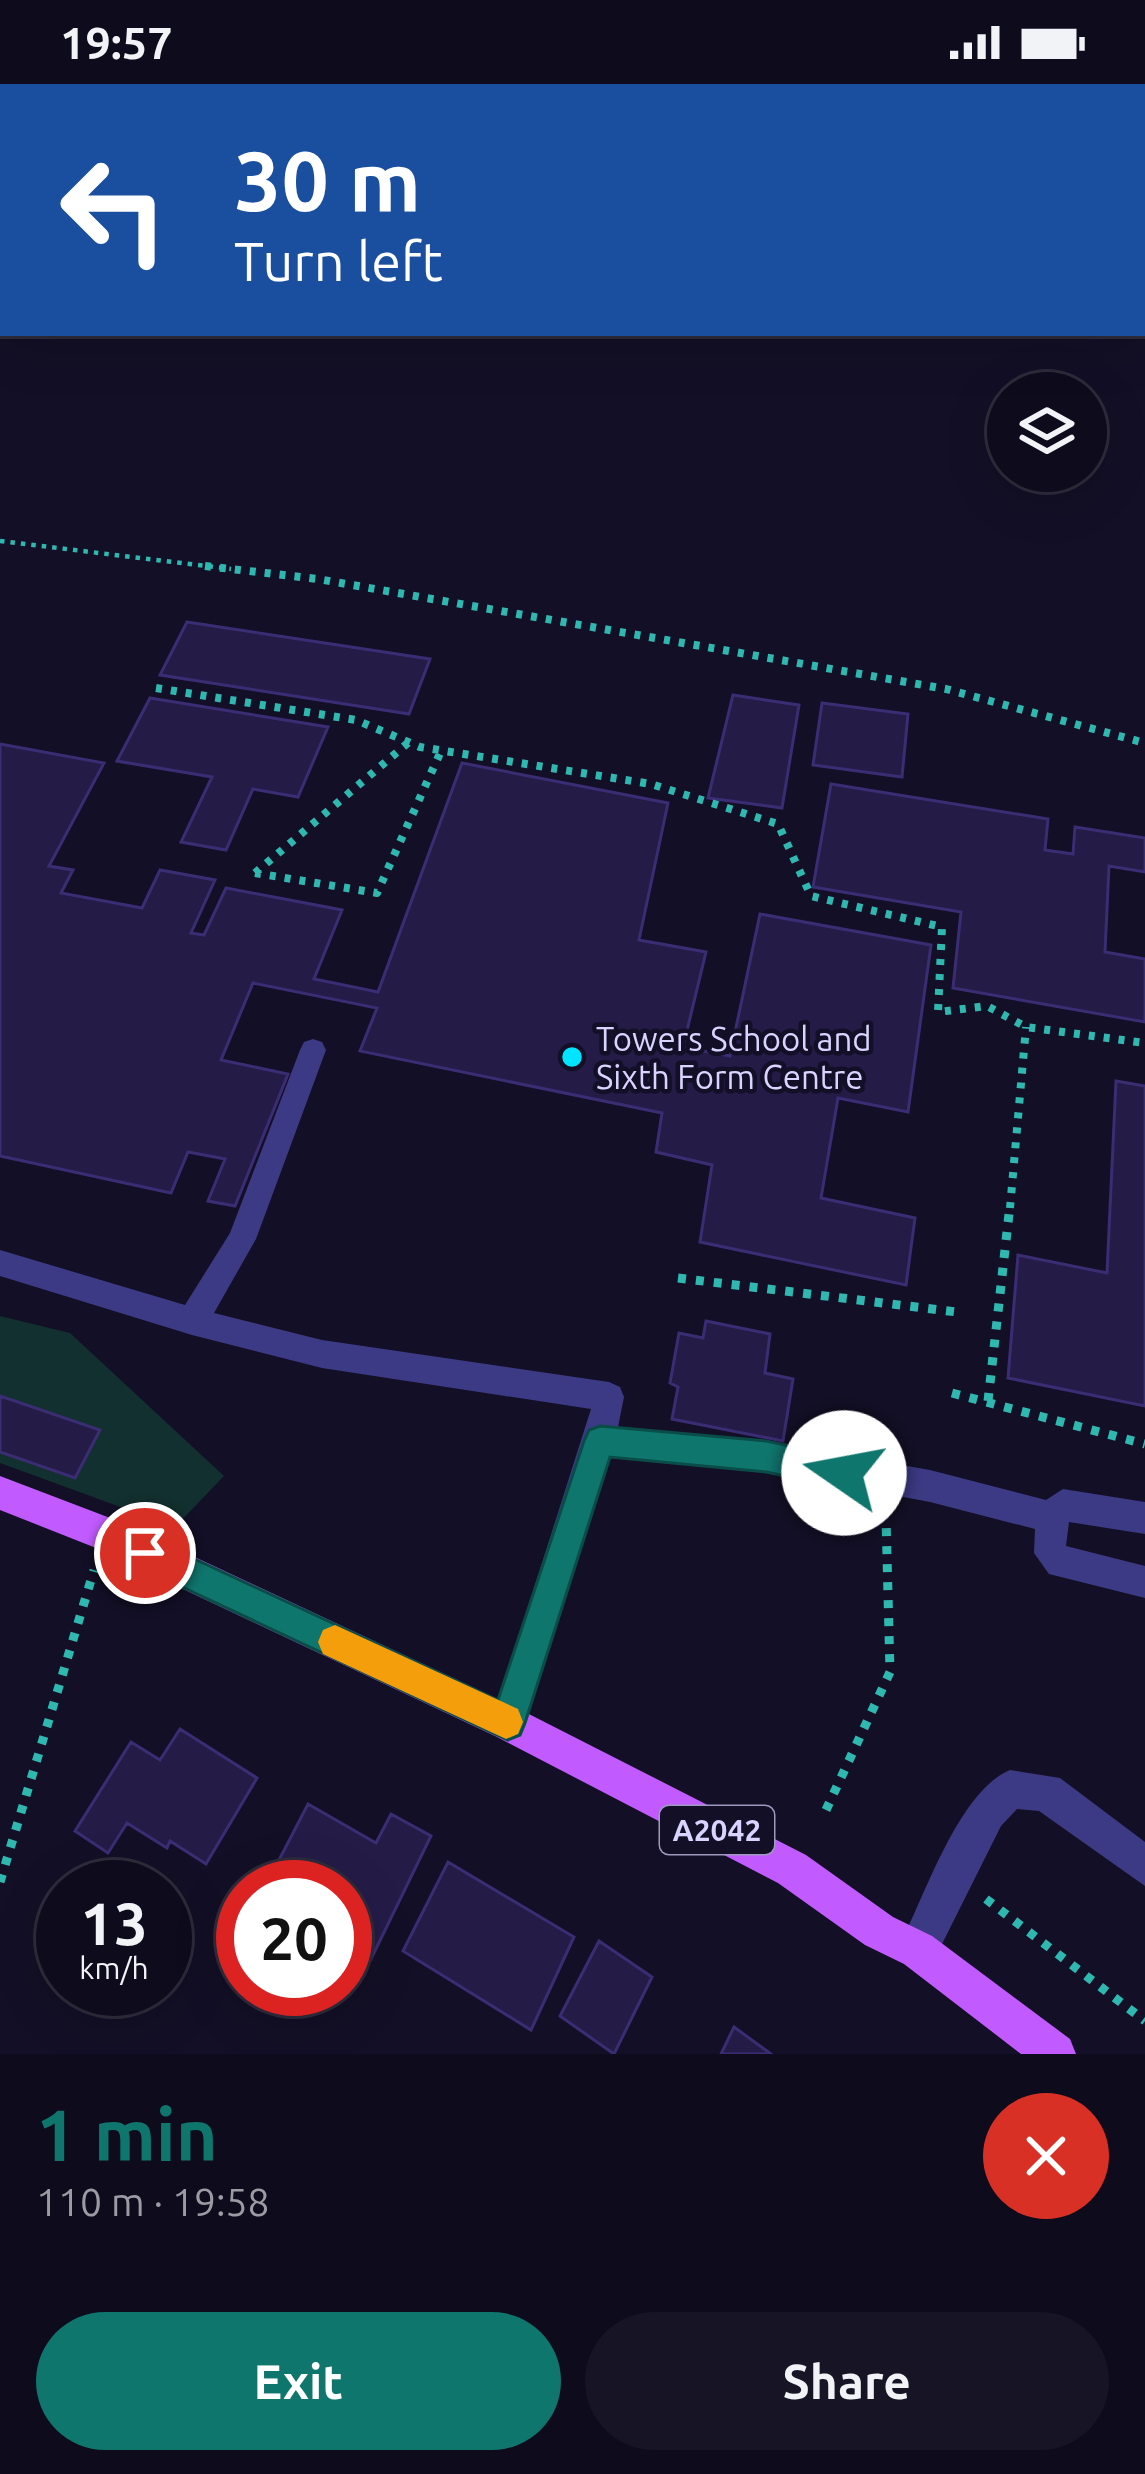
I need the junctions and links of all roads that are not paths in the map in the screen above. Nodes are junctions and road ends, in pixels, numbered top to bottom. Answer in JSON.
{"nodes":[{"id":1,"x":313,"y":1050,"type":"dead end"},
{"id":2,"x":0,"y":1263,"type":"edge"},
{"id":3,"x":192,"y":1322,"type":"junction"},
{"id":4,"x":600,"y":1441,"type":"junction"},
{"id":5,"x":0,"y":1493,"type":"edge"},
{"id":6,"x":1051,"y":1517,"type":"junction"},
{"id":7,"x":1145,"y":1518,"type":"edge"},
{"id":8,"x":1145,"y":1582,"type":"edge"},
{"id":9,"x":508,"y":1723,"type":"junction"},
{"id":10,"x":1145,"y":1866,"type":"edge"},
{"id":11,"x":918,"y":1950,"type":"junction"},
{"id":12,"x":1055,"y":2054,"type":"edge"}],
"edges":[{"from":1,"to":3,"type":"lane"},
{"from":2,"to":3,"type":"lane"},
{"from":3,"to":4,"type":"lane"},
{"from":4,"to":6,"type":"lane"},
{"from":4,"to":9,"type":"lane"},
{"from":5,"to":9,"type":"main road","number":"A2042"},
{"from":6,"to":7,"type":"lane"},
{"from":6,"to":8,"type":"lane"},
{"from":9,"to":11,"type":"main road","number":"A2042"},
{"from":10,"to":11,"type":"street"},
{"from":11,"to":12,"type":"main road","number":"A2042"}]}
